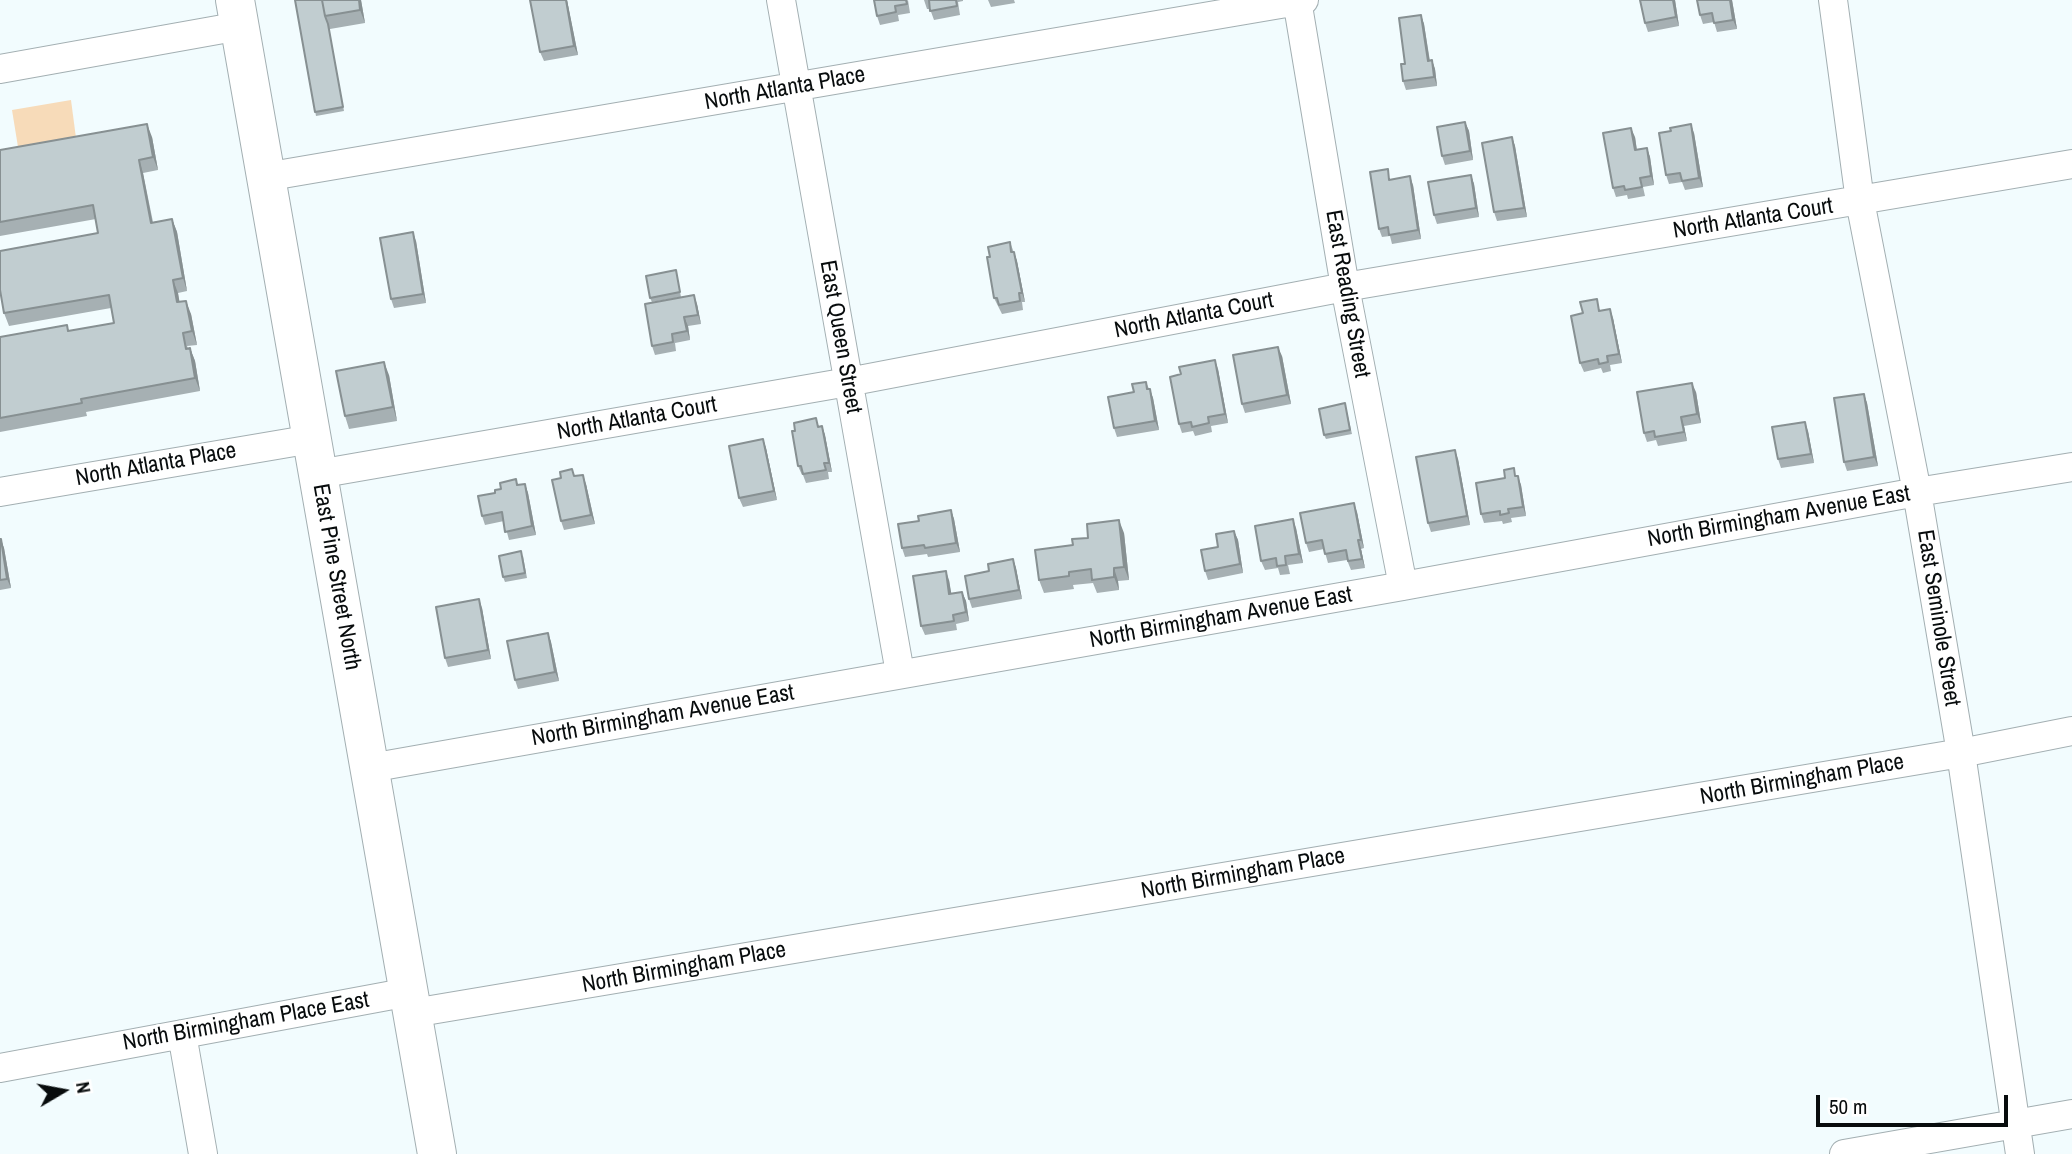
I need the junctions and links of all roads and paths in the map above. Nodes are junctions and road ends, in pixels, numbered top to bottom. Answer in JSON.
{"nodes":[{"id":1,"x":781,"y":0,"type":"edge"},
{"id":2,"x":1299,"y":0,"type":"edge"},
{"id":3,"x":1833,"y":0,"type":"edge"},
{"id":4,"x":237,"y":13,"type":"edge"},
{"id":5,"x":0,"y":69,"type":"edge"},
{"id":6,"x":796,"y":87,"type":"junction"},
{"id":7,"x":2072,"y":164,"type":"edge"},
{"id":8,"x":265,"y":177,"type":"junction"},
{"id":9,"x":1860,"y":201,"type":"junction"},
{"id":10,"x":1345,"y":287,"type":"junction"},
{"id":11,"x":848,"y":382,"type":"junction"},
{"id":12,"x":315,"y":456,"type":"junction"},
{"id":13,"x":2072,"y":467,"type":"edge"},
{"id":14,"x":0,"y":492,"type":"edge"},
{"id":15,"x":1917,"y":492,"type":"junction"},
{"id":16,"x":1403,"y":586,"type":"junction"},
{"id":17,"x":900,"y":673,"type":"junction"},
{"id":18,"x":2072,"y":731,"type":"edge"},
{"id":19,"x":1961,"y":753,"type":"junction"},
{"id":20,"x":370,"y":768,"type":"junction"},
{"id":21,"x":411,"y":1002,"type":"junction"},
{"id":22,"x":182,"y":1034,"type":"junction"},
{"id":23,"x":0,"y":1068,"type":"edge"},
{"id":24,"x":2072,"y":1114,"type":"edge"},
{"id":25,"x":2015,"y":1124,"type":"junction"},
{"id":26,"x":203,"y":1154,"type":"edge"},
{"id":27,"x":437,"y":1154,"type":"edge"},
{"id":28,"x":1844,"y":1154,"type":"edge"},
{"id":29,"x":2020,"y":1154,"type":"edge"}],
"edges":[{"from":1,"to":6,"type":"street","name":"East Queen Street"},
{"from":2,"to":6,"type":"street","name":"North Atlanta Place"},
{"from":2,"to":10,"type":"street","name":"East Reading Street"},
{"from":3,"to":9,"type":"street","name":"East Seminole Street"},
{"from":4,"to":5,"type":"street"},
{"from":4,"to":8,"type":"main road","name":"East Pine Street North"},
{"from":6,"to":8,"type":"street","name":"North Atlanta Place"},
{"from":6,"to":11,"type":"street","name":"East Queen Street"},
{"from":7,"to":9,"type":"street","name":"North Atlanta Court"},
{"from":8,"to":12,"type":"main road","name":"East Pine Street North"},
{"from":9,"to":10,"type":"street","name":"North Atlanta Court"},
{"from":9,"to":15,"type":"street","name":"East Seminole Street"},
{"from":10,"to":11,"type":"street","name":"North Atlanta Court"},
{"from":10,"to":16,"type":"street","name":"East Reading Street"},
{"from":11,"to":12,"type":"street","name":"North Atlanta Court"},
{"from":11,"to":17,"type":"street","name":"East Queen Street"},
{"from":12,"to":14,"type":"street","name":"North Atlanta Place"},
{"from":12,"to":20,"type":"main road","name":"East Pine Street North"},
{"from":13,"to":15,"type":"street","name":"North Birmingham Avenue East"},
{"from":15,"to":16,"type":"street","name":"North Birmingham Avenue East"},
{"from":15,"to":19,"type":"street","name":"East Seminole Street"},
{"from":16,"to":17,"type":"street","name":"North Birmingham Avenue East"},
{"from":17,"to":20,"type":"street","name":"North Birmingham Avenue East"},
{"from":18,"to":19,"type":"street","name":"North Birmingham Place"},
{"from":19,"to":21,"type":"street","name":"North Birmingham Place"},
{"from":19,"to":25,"type":"street","name":"East Seminole Street"},
{"from":20,"to":21,"type":"main road","name":"East Pine Street North"},
{"from":21,"to":22,"type":"street","name":"North Birmingham Place East"},
{"from":21,"to":27,"type":"main road","name":"East Pine Street North"},
{"from":22,"to":23,"type":"street","name":"North Birmingham Place East"},
{"from":22,"to":26,"type":"street"},
{"from":24,"to":25,"type":"street"},
{"from":25,"to":28,"type":"street"},
{"from":25,"to":29,"type":"street","name":"East Seminole Street"}]}
